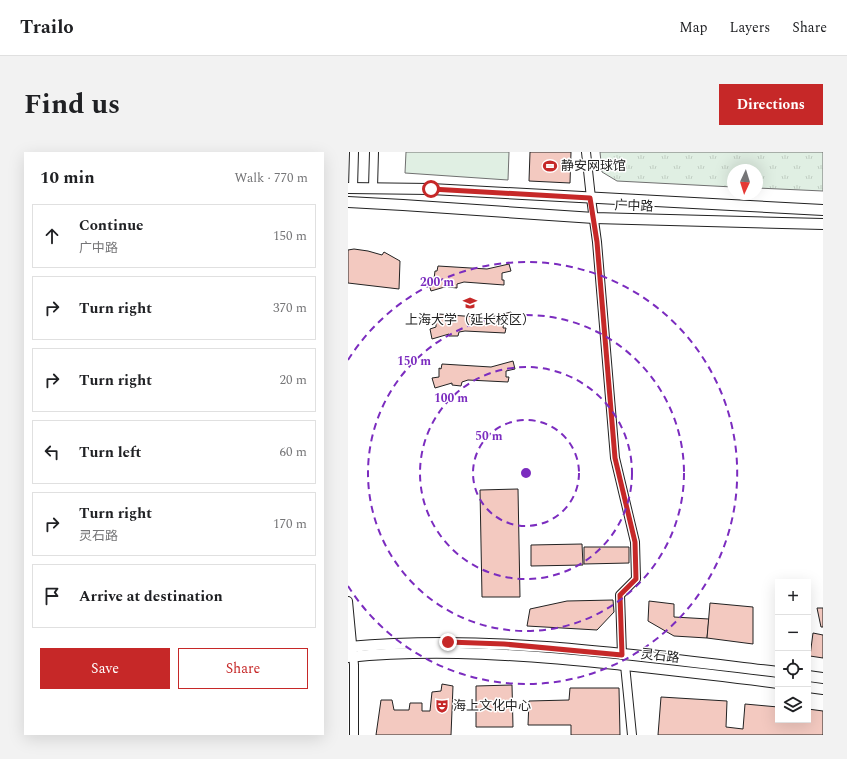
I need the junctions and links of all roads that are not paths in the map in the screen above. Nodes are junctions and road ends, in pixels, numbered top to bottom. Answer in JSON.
{"nodes":[{"id":1,"x":354,"y":152,"type":"edge"},
{"id":2,"x":374,"y":152,"type":"edge"},
{"id":3,"x":586,"y":152,"type":"edge"},
{"id":4,"x":351,"y":188,"type":"edge"},
{"id":5,"x":373,"y":188,"type":"junction"},
{"id":6,"x":590,"y":198,"type":"junction"},
{"id":7,"x":348,"y":202,"type":"edge"},
{"id":8,"x":823,"y":210,"type":"edge"},
{"id":9,"x":594,"y":218,"type":"junction"},
{"id":10,"x":823,"y":224,"type":"edge"},
{"id":11,"x":348,"y":601,"type":"edge"},
{"id":12,"x":350,"y":646,"type":"edge"},
{"id":13,"x":622,"y":655,"type":"junction"},
{"id":14,"x":351,"y":657,"type":"edge"},
{"id":15,"x":625,"y":665,"type":"junction"},
{"id":16,"x":775,"y":672,"type":"edge"},
{"id":17,"x":811,"y":676,"type":"edge"},
{"id":18,"x":823,"y":678,"type":"edge"},
{"id":19,"x":775,"y":683,"type":"edge"},
{"id":20,"x":811,"y":687,"type":"edge"},
{"id":21,"x":823,"y":689,"type":"edge"},
{"id":22,"x":354,"y":735,"type":"edge"},
{"id":23,"x":632,"y":735,"type":"edge"}],
"edges":[{"from":1,"to":4,"type":"street"},
{"from":2,"to":5,"type":"street"},
{"from":3,"to":6,"type":"street"},
{"from":4,"to":5,"type":"main road","name":"广中路"},
{"from":5,"to":6,"type":"main road","name":"广中路"},
{"from":6,"to":8,"type":"main road","name":"广中路"},
{"from":6,"to":9,"type":"street"},
{"from":7,"to":9,"type":"main road","name":"广中路"},
{"from":9,"to":10,"type":"main road","name":"广中路"},
{"from":9,"to":13,"type":"street"},
{"from":11,"to":12,"type":"street"},
{"from":12,"to":13,"type":"main road","name":"灵石路"},
{"from":12,"to":14,"type":"street"},
{"from":13,"to":16,"type":"main road","name":"灵石路"},
{"from":14,"to":15,"type":"main road","name":"灵石路"},
{"from":14,"to":22,"type":"street"},
{"from":15,"to":19,"type":"main road","name":"灵石路"},
{"from":15,"to":23,"type":"street"},
{"from":17,"to":18,"type":"main road"},
{"from":20,"to":21,"type":"main road"}]}
